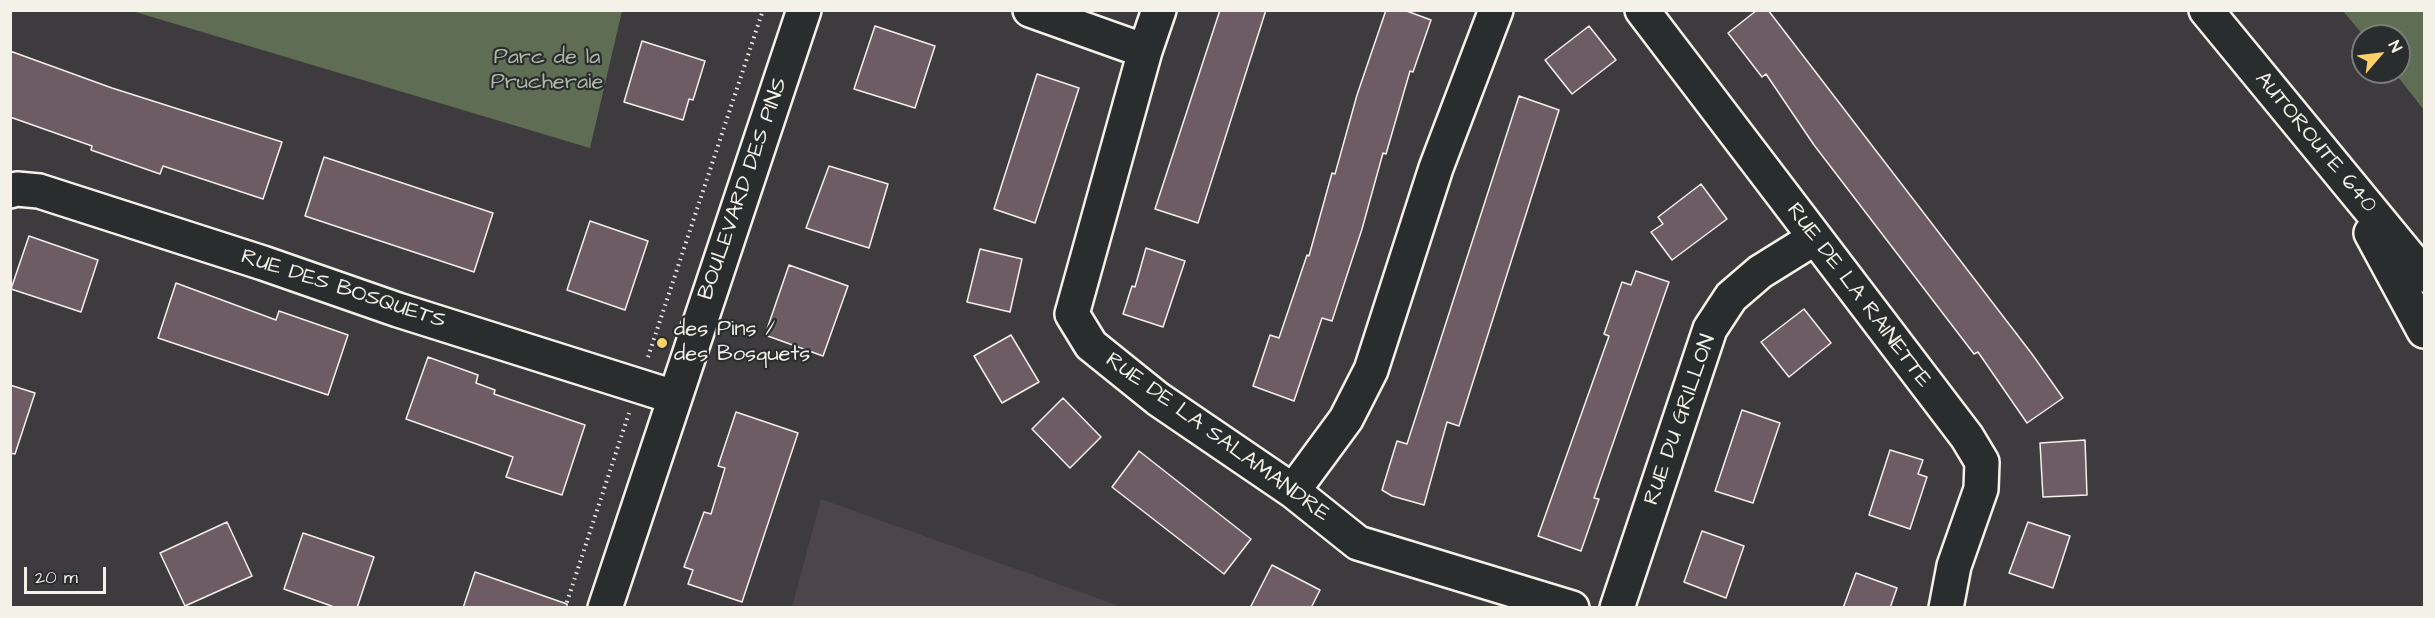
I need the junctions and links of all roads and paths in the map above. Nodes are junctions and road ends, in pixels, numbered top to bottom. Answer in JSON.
{"nodes":[{"id":1,"x":763,"y":10,"type":"edge"},
{"id":2,"x":804,"y":10,"type":"edge"},
{"id":3,"x":1030,"y":10,"type":"edge"},
{"id":4,"x":1159,"y":10,"type":"edge"},
{"id":5,"x":1496,"y":10,"type":"edge"},
{"id":6,"x":1642,"y":10,"type":"edge"},
{"id":7,"x":2206,"y":10,"type":"edge"},
{"id":8,"x":1145,"y":51,"type":"junction"},
{"id":9,"x":2332,"y":163,"type":"junction"},
{"id":10,"x":10,"y":190,"type":"edge"},
{"id":11,"x":1813,"y":239,"type":"junction"},
{"id":12,"x":2424,"y":275,"type":"edge"},
{"id":13,"x":2424,"y":331,"type":"edge"},
{"id":14,"x":648,"y":360,"type":"dead end"},
{"id":15,"x":674,"y":397,"type":"junction"},
{"id":16,"x":630,"y":409,"type":"dead end"},
{"id":17,"x":1293,"y":491,"type":"junction"},
{"id":18,"x":565,"y":608,"type":"edge"},
{"id":19,"x":606,"y":608,"type":"edge"},
{"id":20,"x":1572,"y":608,"type":"edge"},
{"id":21,"x":1617,"y":608,"type":"edge"},
{"id":22,"x":1946,"y":608,"type":"edge"}],
"edges":[{"from":1,"to":14,"type":"path","name":"BOULEVARD DES PINS"},
{"from":2,"to":15,"type":"main road","name":"BOULEVARD DES PINS"},
{"from":3,"to":8,"type":"main road"},
{"from":4,"to":8,"type":"main road","name":"RUE DE LA SALAMANDRE"},
{"from":5,"to":17,"type":"main road"},
{"from":6,"to":11,"type":"main road","name":"RUE DE LA RAINETTE"},
{"from":7,"to":9,"type":"main road","name":"AUTOROUTE 640"},
{"from":8,"to":17,"type":"main road","name":"RUE DE LA SALAMANDRE"},
{"from":9,"to":12,"type":"main road","name":"AUTOROUTE 640"},
{"from":9,"to":13,"type":"main road"},
{"from":10,"to":15,"type":"main road","name":"RUE DES BOSQUETS"},
{"from":11,"to":21,"type":"main road","name":"RUE DU GRILLON"},
{"from":11,"to":22,"type":"main road","name":"RUE DE LA RAINETTE"},
{"from":15,"to":19,"type":"main road","name":"BOULEVARD DES PINS"},
{"from":16,"to":18,"type":"path"},
{"from":17,"to":20,"type":"main road","name":"RUE DE LA SALAMANDRE"}]}
